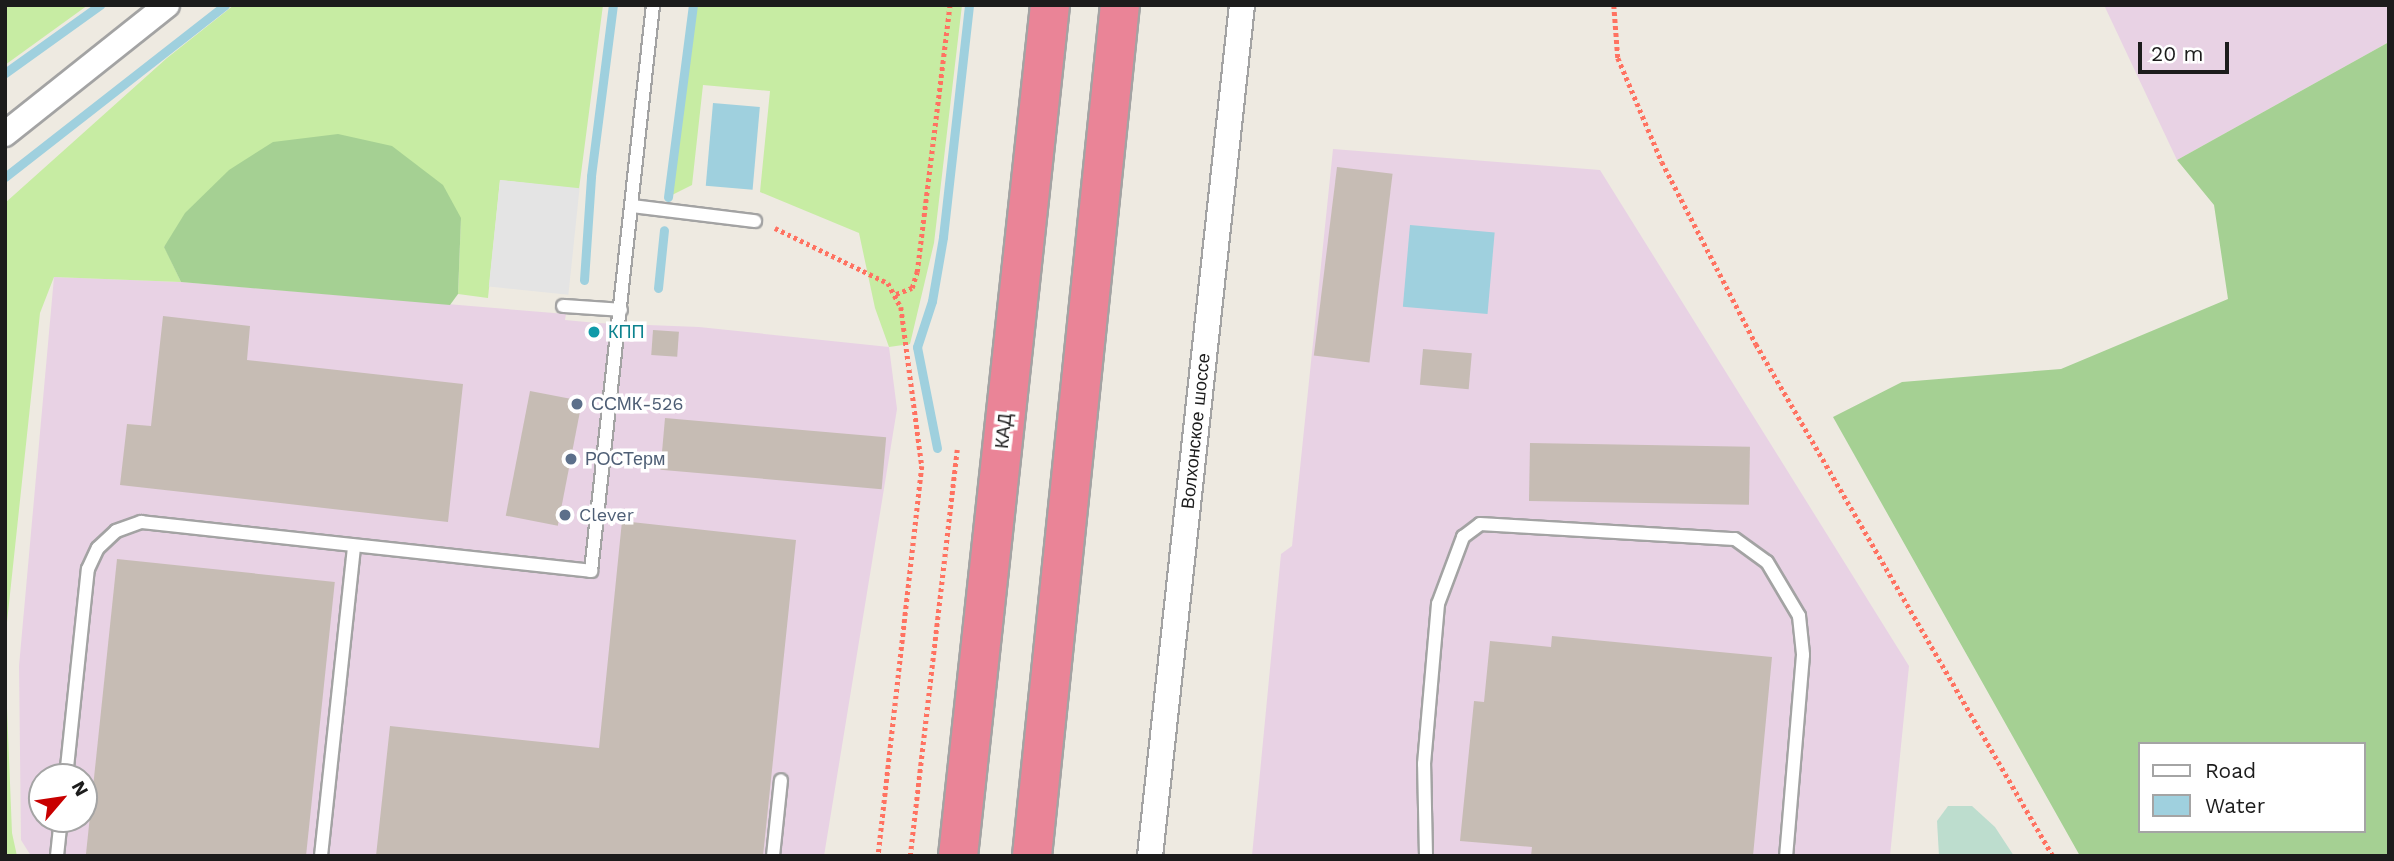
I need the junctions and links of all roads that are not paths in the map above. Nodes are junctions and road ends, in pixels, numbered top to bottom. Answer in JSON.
{"nodes":[{"id":1,"x":167,"y":5,"type":"edge"},
{"id":2,"x":653,"y":5,"type":"edge"},
{"id":3,"x":1050,"y":5,"type":"edge"},
{"id":4,"x":1120,"y":5,"type":"edge"},
{"id":5,"x":1242,"y":5,"type":"edge"},
{"id":6,"x":5,"y":134,"type":"edge"},
{"id":7,"x":632,"y":206,"type":"junction"},
{"id":8,"x":755,"y":221,"type":"road end"},
{"id":9,"x":563,"y":306,"type":"dead end"},
{"id":10,"x":621,"y":310,"type":"junction"},
{"id":11,"x":354,"y":545,"type":"junction"},
{"id":12,"x":67,"y":763,"type":"edge"},
{"id":13,"x":781,"y":780,"type":"dead end"},
{"id":14,"x":59,"y":833,"type":"edge"},
{"id":15,"x":57,"y":856,"type":"edge"},
{"id":16,"x":321,"y":856,"type":"edge"},
{"id":17,"x":773,"y":856,"type":"edge"},
{"id":18,"x":958,"y":856,"type":"edge"},
{"id":19,"x":1032,"y":856,"type":"edge"},
{"id":20,"x":1150,"y":856,"type":"edge"},
{"id":21,"x":1426,"y":856,"type":"edge"},
{"id":22,"x":1786,"y":856,"type":"edge"}],
"edges":[{"from":1,"to":6,"type":"street"},
{"from":2,"to":7,"type":"lane"},
{"from":3,"to":18,"type":"highway","name":"КАД"},
{"from":4,"to":19,"type":"highway"},
{"from":5,"to":20,"type":"street","name":"Волхонское шоссе"},
{"from":7,"to":8,"type":"lane"},
{"from":7,"to":10,"type":"lane"},
{"from":9,"to":10,"type":"lane"},
{"from":10,"to":11,"type":"lane"},
{"from":11,"to":12,"type":"lane"},
{"from":11,"to":16,"type":"lane"},
{"from":13,"to":17,"type":"lane"},
{"from":14,"to":15,"type":"lane"},
{"from":21,"to":22,"type":"lane"}]}
